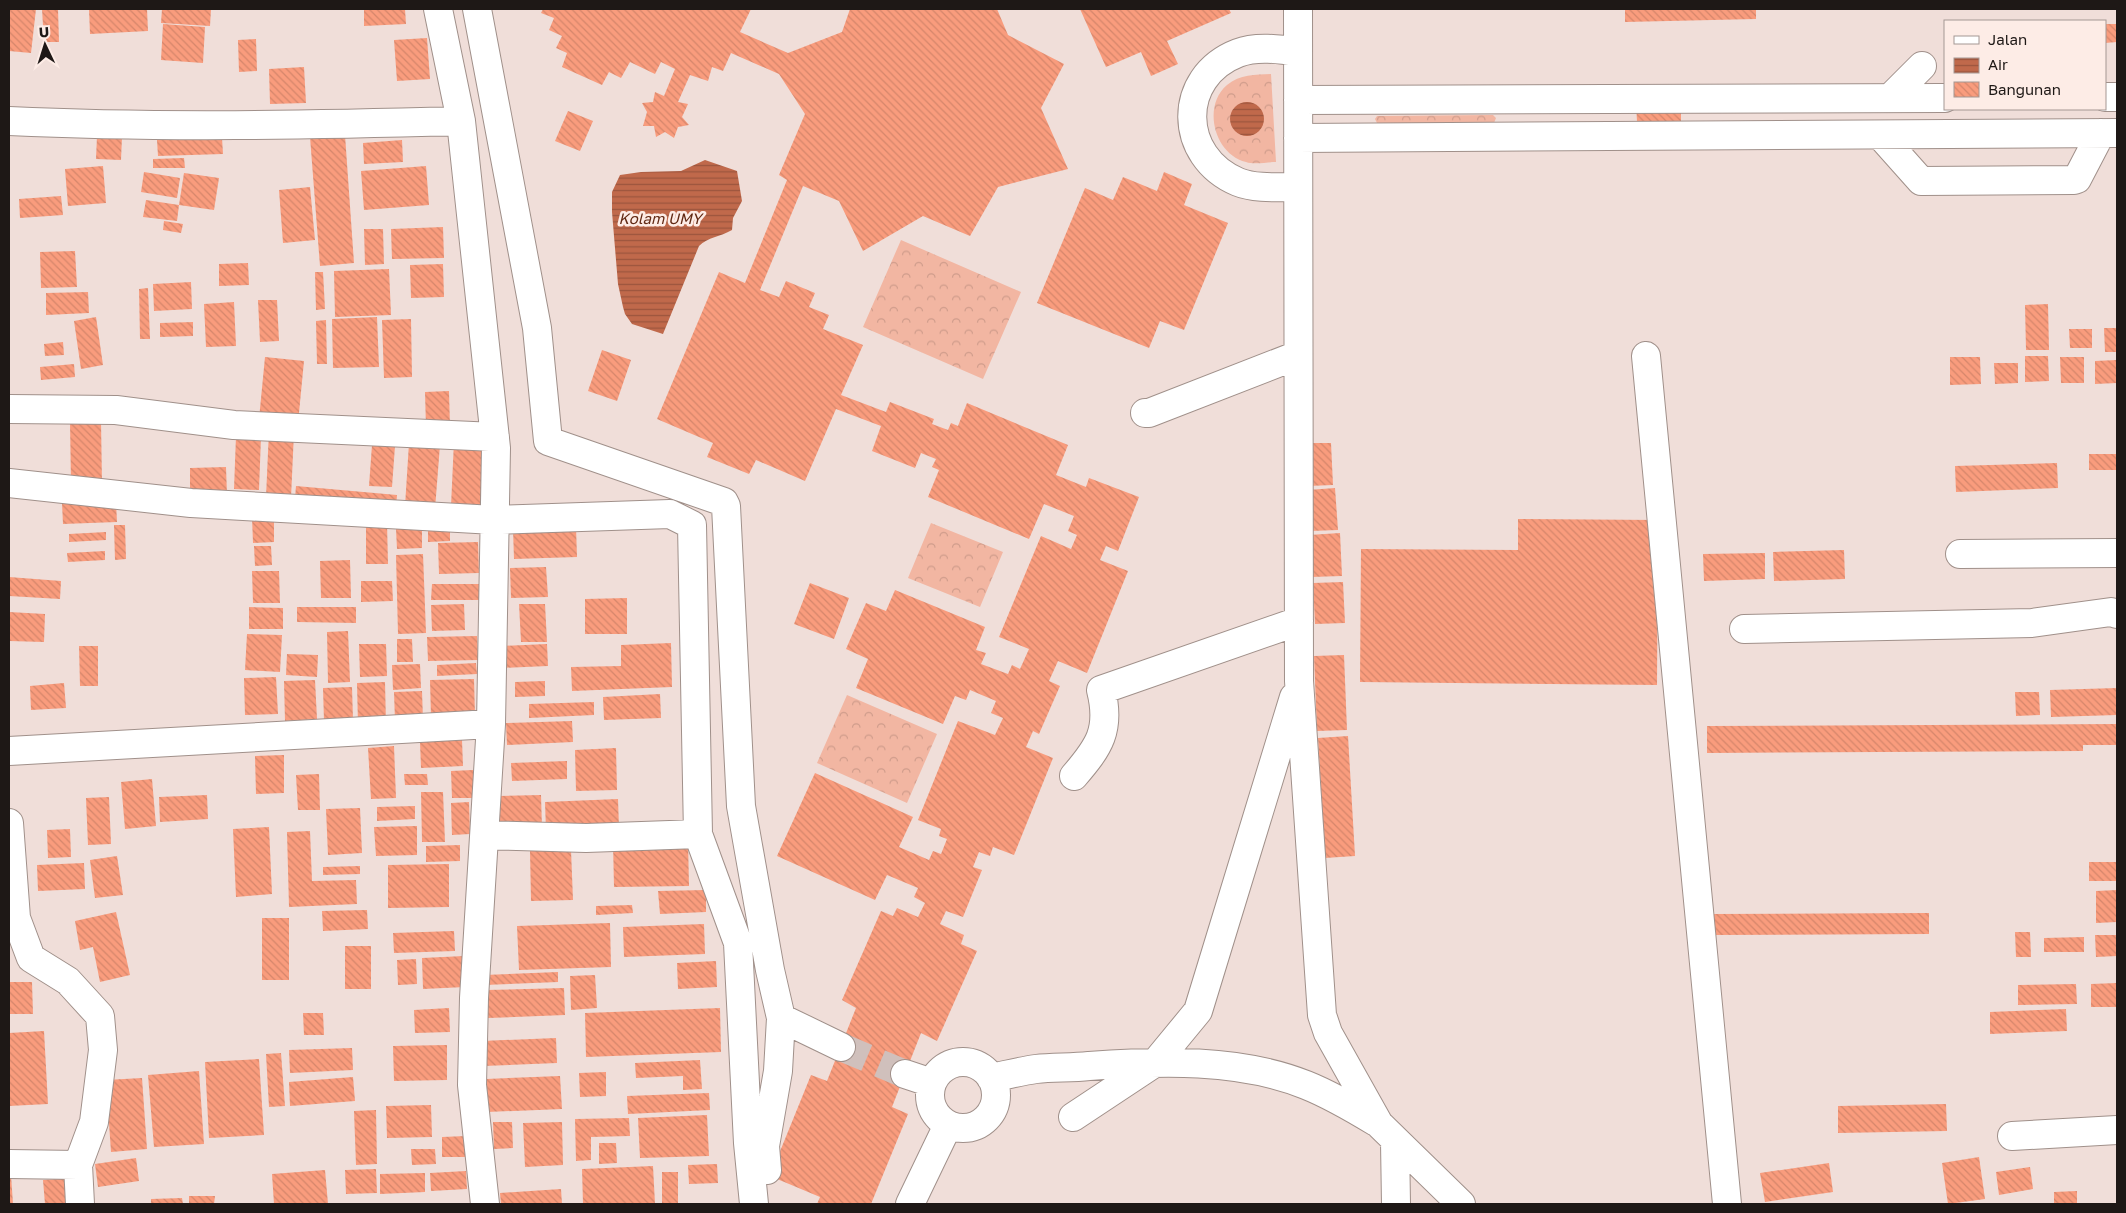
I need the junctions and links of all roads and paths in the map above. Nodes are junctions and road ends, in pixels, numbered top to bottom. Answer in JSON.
{"nodes":[{"id":1,"x":438,"y":9,"type":"edge"},
{"id":2,"x":477,"y":9,"type":"edge"},
{"id":3,"x":1298,"y":9,"type":"edge"},
{"id":4,"x":1298,"y":52,"type":"junction"},
{"id":5,"x":1922,"y":66,"type":"dead end"},
{"id":6,"x":1842,"y":98,"type":"junction"},
{"id":7,"x":1890,"y":98,"type":"junction"},
{"id":8,"x":1944,"y":98,"type":"edge"},
{"id":9,"x":1730,"y":99,"type":"junction"},
{"id":10,"x":1298,"y":100,"type":"junction"},
{"id":11,"x":9,"y":120,"type":"edge"},
{"id":12,"x":461,"y":121,"type":"junction"},
{"id":13,"x":2109,"y":133,"type":"edge"},
{"id":14,"x":1731,"y":134,"type":"junction"},
{"id":15,"x":1880,"y":134,"type":"junction"},
{"id":16,"x":1842,"y":135,"type":"junction"},
{"id":17,"x":1298,"y":138,"type":"junction"},
{"id":18,"x":1298,"y":187,"type":"junction"},
{"id":19,"x":1298,"y":355,"type":"junction"},
{"id":20,"x":1646,"y":356,"type":"dead end"},
{"id":21,"x":9,"y":409,"type":"edge"},
{"id":22,"x":1145,"y":413,"type":"dead end"},
{"id":23,"x":495,"y":437,"type":"junction"},
{"id":24,"x":9,"y":483,"type":"edge"},
{"id":25,"x":494,"y":520,"type":"junction"},
{"id":26,"x":2117,"y":553,"type":"edge"},
{"id":27,"x":1960,"y":554,"type":"dead end"},
{"id":28,"x":2117,"y":614,"type":"edge"},
{"id":29,"x":1299,"y":621,"type":"junction"},
{"id":30,"x":1744,"y":629,"type":"dead end"},
{"id":31,"x":1299,"y":681,"type":"junction"},
{"id":32,"x":491,"y":724,"type":"junction"},
{"id":33,"x":9,"y":751,"type":"edge"},
{"id":34,"x":1074,"y":776,"type":"dead end"},
{"id":35,"x":9,"y":823,"type":"edge"},
{"id":36,"x":698,"y":834,"type":"junction"},
{"id":37,"x":485,"y":835,"type":"junction"},
{"id":38,"x":781,"y":1018,"type":"junction"},
{"id":39,"x":841,"y":1047,"type":"tunnel mouth"},
{"id":40,"x":1156,"y":1062,"type":"junction"},
{"id":41,"x":905,"y":1074,"type":"tunnel mouth"},
{"id":42,"x":991,"y":1078,"type":"junction"},
{"id":43,"x":932,"y":1083,"type":"junction"},
{"id":44,"x":1073,"y":1117,"type":"dead end"},
{"id":45,"x":948,"y":1125,"type":"junction"},
{"id":46,"x":2117,"y":1130,"type":"edge"},
{"id":47,"x":1387,"y":1133,"type":"junction"},
{"id":48,"x":2012,"y":1136,"type":"dead end"},
{"id":49,"x":9,"y":1164,"type":"edge"},
{"id":50,"x":78,"y":1165,"type":"junction"},
{"id":51,"x":80,"y":1204,"type":"edge"},
{"id":52,"x":485,"y":1204,"type":"edge"},
{"id":53,"x":754,"y":1204,"type":"edge"},
{"id":54,"x":770,"y":1204,"type":"edge"},
{"id":55,"x":910,"y":1204,"type":"edge"},
{"id":56,"x":1396,"y":1204,"type":"edge"},
{"id":57,"x":1460,"y":1204,"type":"edge"},
{"id":58,"x":1728,"y":1204,"type":"edge"}],
"edges":[{"from":1,"to":12,"type":"street"},
{"from":2,"to":38,"type":"street"},
{"from":3,"to":4,"type":"street"},
{"from":4,"to":10,"type":"street"},
{"from":4,"to":18,"type":"street"},
{"from":5,"to":7,"type":"street"},
{"from":6,"to":7,"type":"street"},
{"from":6,"to":9,"type":"street"},
{"from":6,"to":16,"type":"street"},
{"from":7,"to":8,"type":"street"},
{"from":9,"to":10,"type":"street"},
{"from":9,"to":14,"type":"street"},
{"from":10,"to":17,"type":"street"},
{"from":11,"to":12,"type":"street"},
{"from":12,"to":23,"type":"street"},
{"from":13,"to":15,"type":"street"},
{"from":13,"to":15,"type":"street"},
{"from":14,"to":16,"type":"street"},
{"from":14,"to":17,"type":"street"},
{"from":15,"to":16,"type":"street"},
{"from":17,"to":18,"type":"street"},
{"from":18,"to":19,"type":"street"},
{"from":19,"to":22,"type":"street"},
{"from":19,"to":29,"type":"street"},
{"from":20,"to":58,"type":"street"},
{"from":21,"to":23,"type":"street"},
{"from":23,"to":25,"type":"street"},
{"from":24,"to":25,"type":"street"},
{"from":25,"to":32,"type":"street"},
{"from":25,"to":36,"type":"street"},
{"from":26,"to":27,"type":"street"},
{"from":28,"to":30,"type":"street"},
{"from":29,"to":31,"type":"street"},
{"from":29,"to":34,"type":"street"},
{"from":31,"to":40,"type":"street"},
{"from":31,"to":47,"type":"street"},
{"from":32,"to":33,"type":"street"},
{"from":32,"to":37,"type":"street"},
{"from":35,"to":50,"type":"street"},
{"from":36,"to":37,"type":"street"},
{"from":36,"to":53,"type":"street"},
{"from":37,"to":52,"type":"street"},
{"from":38,"to":39,"type":"street"},
{"from":38,"to":54,"type":"street"},
{"from":40,"to":42,"type":"street"},
{"from":40,"to":44,"type":"street"},
{"from":40,"to":47,"type":"street"},
{"from":41,"to":43,"type":"street"},
{"from":42,"to":43,"type":"street"},
{"from":42,"to":45,"type":"street"},
{"from":43,"to":45,"type":"street"},
{"from":45,"to":55,"type":"street"},
{"from":46,"to":48,"type":"street"},
{"from":47,"to":56,"type":"street"},
{"from":47,"to":57,"type":"street"},
{"from":49,"to":50,"type":"street"},
{"from":50,"to":51,"type":"street"}]}
